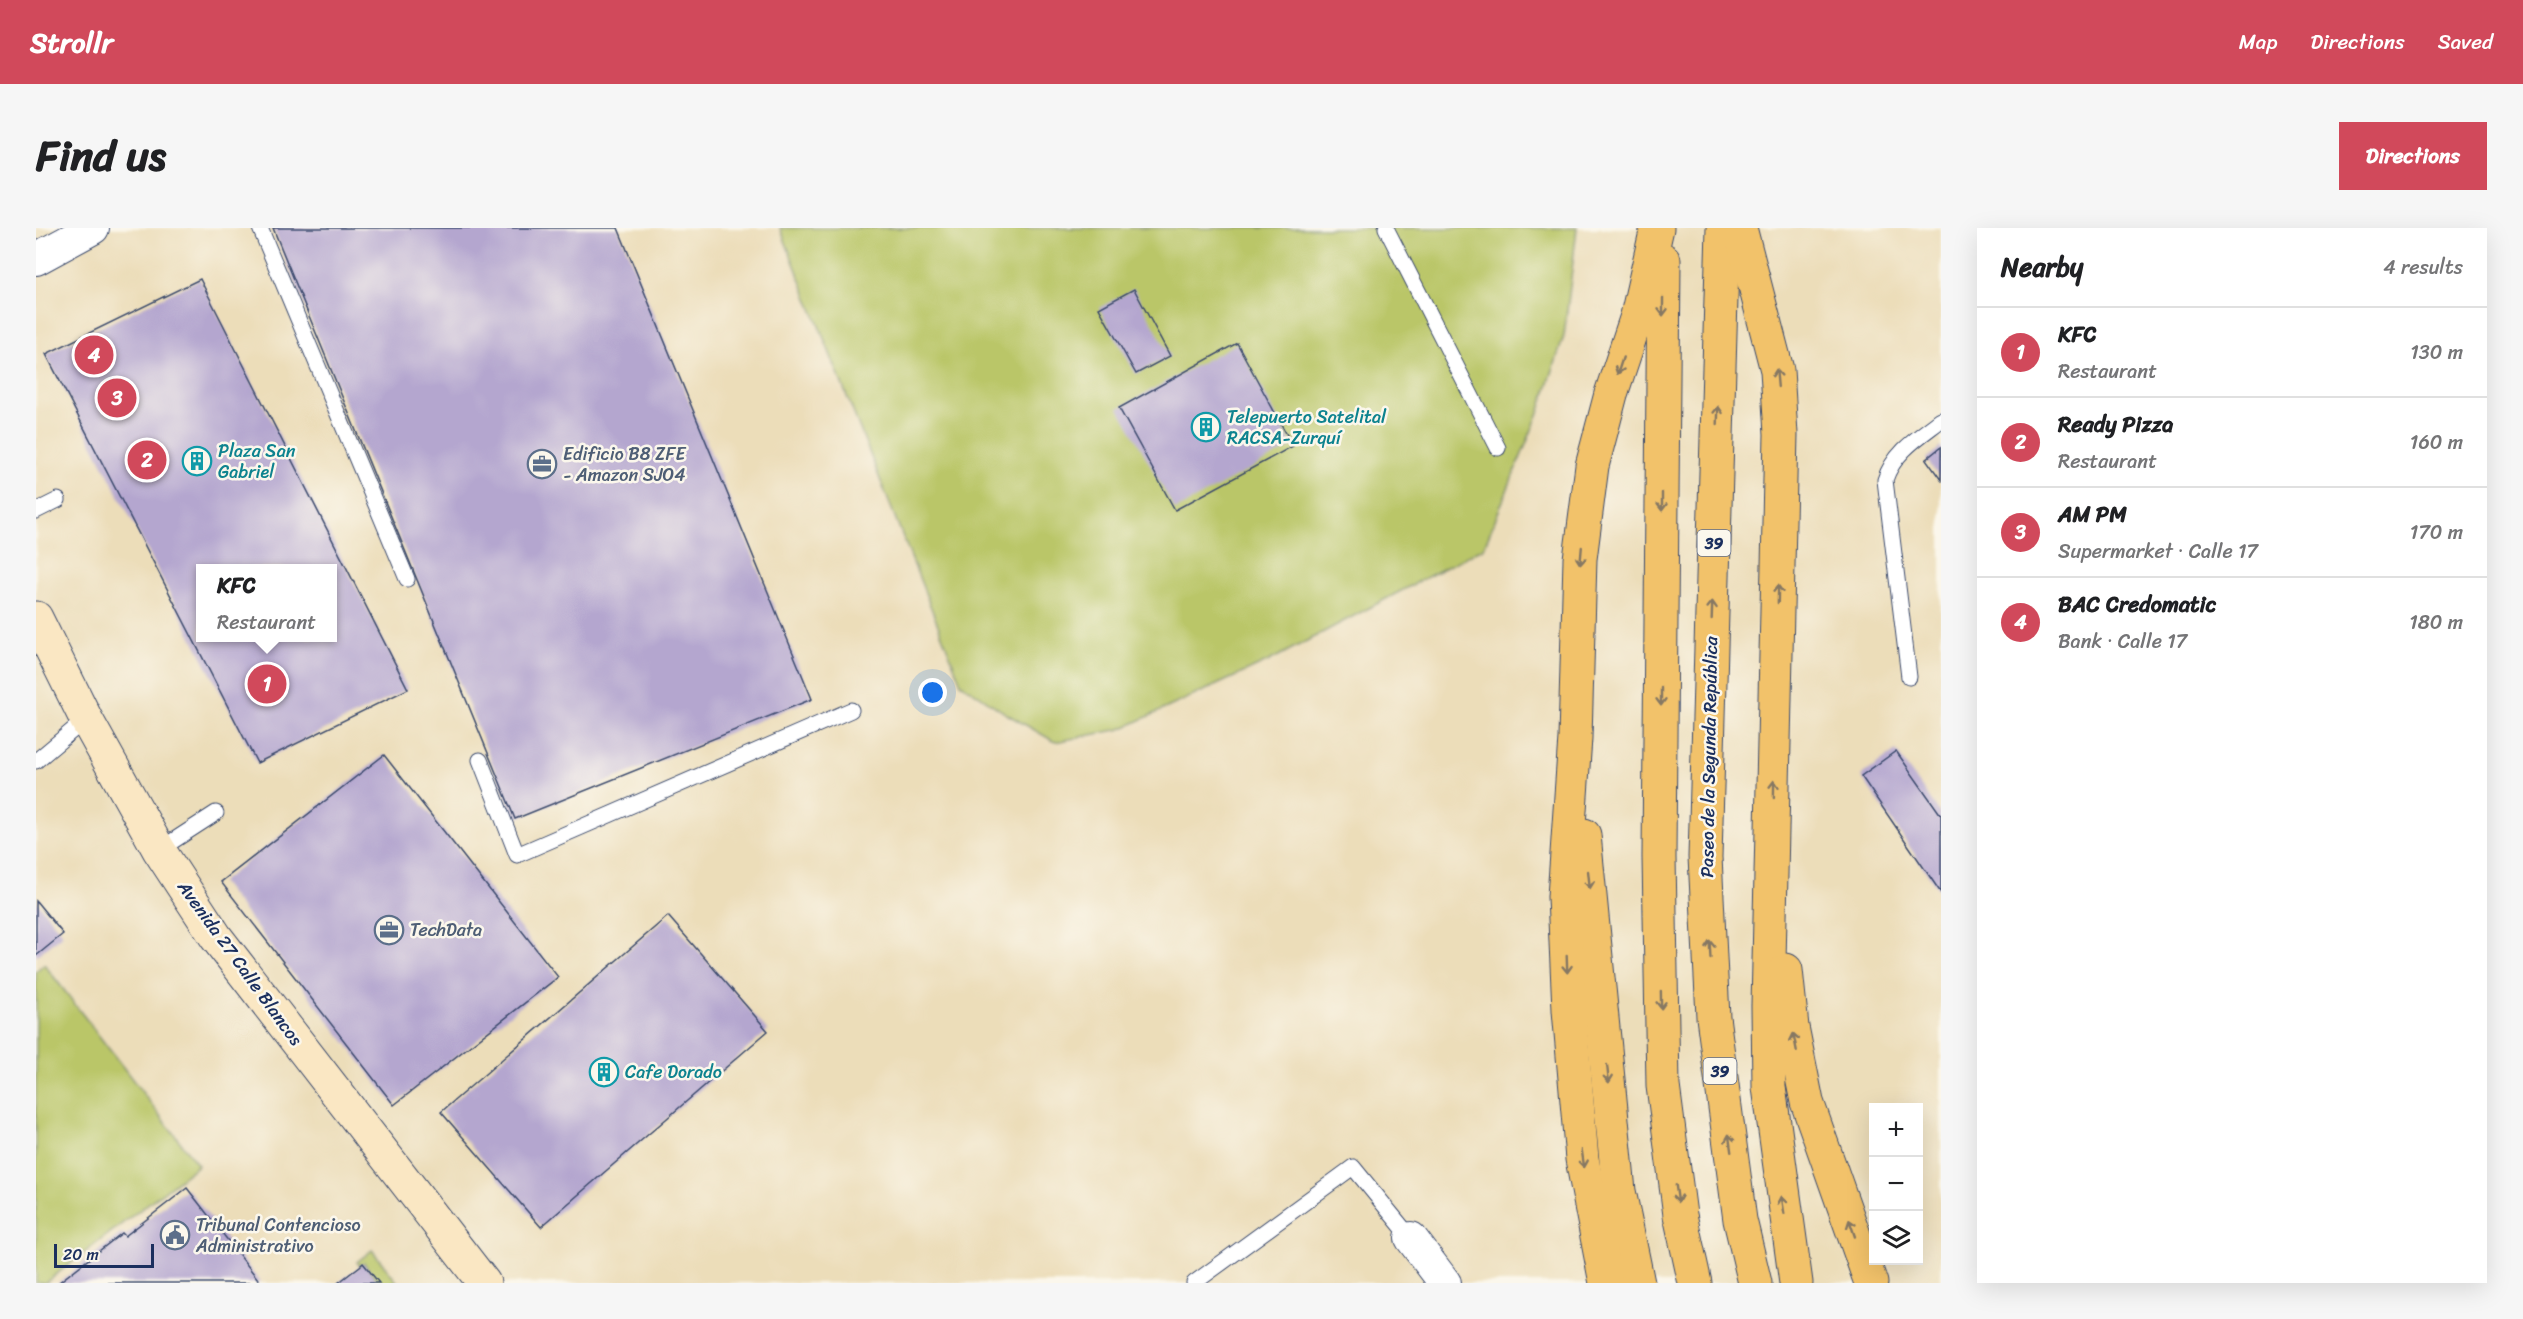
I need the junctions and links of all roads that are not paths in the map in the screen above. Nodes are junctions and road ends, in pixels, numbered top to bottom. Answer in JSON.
{"nodes":[{"id":1,"x":93,"y":228,"type":"edge"},
{"id":2,"x":260,"y":228,"type":"edge"},
{"id":3,"x":1386,"y":228,"type":"edge"},
{"id":4,"x":1657,"y":228,"type":"edge"},
{"id":5,"x":1664,"y":228,"type":"edge"},
{"id":6,"x":1723,"y":228,"type":"edge"},
{"id":7,"x":1740,"y":228,"type":"edge"},
{"id":8,"x":36,"y":260,"type":"edge"},
{"id":9,"x":1941,"y":420,"type":"edge"},
{"id":10,"x":1498,"y":448,"type":"dead end"},
{"id":11,"x":58,"y":500,"type":"dead end"},
{"id":12,"x":36,"y":512,"type":"edge"},
{"id":13,"x":407,"y":579,"type":"dead end"},
{"id":14,"x":36,"y":618,"type":"edge"},
{"id":15,"x":1909,"y":677,"type":"dead end"},
{"id":16,"x":851,"y":710,"type":"dead end"},
{"id":17,"x":86,"y":719,"type":"junction"},
{"id":18,"x":1575,"y":738,"type":"junction"},
{"id":19,"x":480,"y":760,"type":"dead end"},
{"id":20,"x":36,"y":761,"type":"edge"},
{"id":21,"x":216,"y":813,"type":"dead end"},
{"id":22,"x":1772,"y":847,"type":"junction"},
{"id":23,"x":159,"y":850,"type":"junction"},
{"id":24,"x":1411,"y":1238,"type":"joint"},
{"id":25,"x":1202,"y":1281,"type":"edge"},
{"id":26,"x":484,"y":1283,"type":"edge"},
{"id":27,"x":1445,"y":1283,"type":"edge"},
{"id":28,"x":1606,"y":1283,"type":"edge"},
{"id":29,"x":1638,"y":1283,"type":"edge"},
{"id":30,"x":1695,"y":1283,"type":"edge"},
{"id":31,"x":1755,"y":1283,"type":"edge"},
{"id":32,"x":1796,"y":1283,"type":"edge"},
{"id":33,"x":1871,"y":1283,"type":"edge"}],
"edges":[{"from":1,"to":8,"type":"street"},
{"from":2,"to":13,"type":"lane"},
{"from":3,"to":10,"type":"lane"},
{"from":4,"to":18,"type":"highway","one_way":true},
{"from":5,"to":30,"type":"highway","one_way":true},
{"from":31,"to":6,"type":"highway","name":"Paseo de la Segunda República","number":"39","one_way":true},
{"from":22,"to":7,"type":"highway","one_way":true},
{"from":9,"to":15,"type":"lane"},
{"from":11,"to":12,"type":"lane"},
{"from":14,"to":17,"type":"main road","name":"Avenida 27 Calle Blancos"},
{"from":16,"to":19,"type":"lane"},
{"from":17,"to":20,"type":"lane"},
{"from":17,"to":23,"type":"main road","name":"Avenida 27 Calle Blancos"},
{"from":18,"to":28,"type":"highway","one_way":true},
{"from":18,"to":29,"type":"highway","one_way":true},
{"from":21,"to":23,"type":"lane"},
{"from":32,"to":22,"type":"highway","one_way":true},
{"from":33,"to":22,"type":"highway","one_way":true},
{"from":23,"to":26,"type":"main road","name":"Avenida 27 Calle Blancos"},
{"from":24,"to":25,"type":"lane"},
{"from":24,"to":27,"type":"street"}]}
